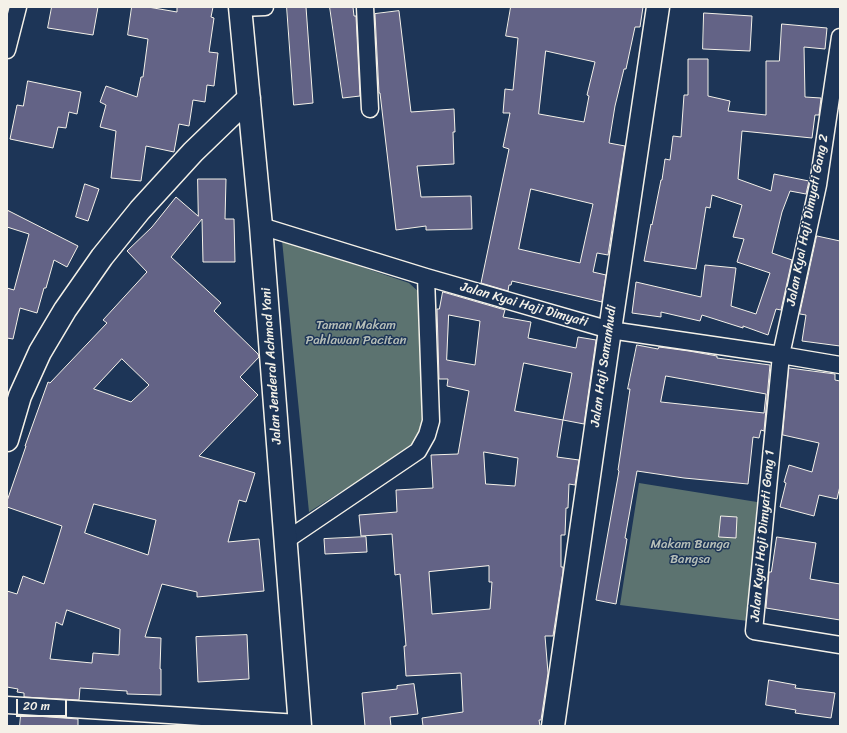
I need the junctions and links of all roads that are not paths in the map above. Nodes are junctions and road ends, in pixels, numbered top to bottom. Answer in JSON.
{"nodes":[{"id":1,"x":18,"y":7,"type":"edge"},
{"id":2,"x":265,"y":7,"type":"edge"},
{"id":3,"x":365,"y":7,"type":"edge"},
{"id":4,"x":658,"y":7,"type":"edge"},
{"id":5,"x":240,"y":8,"type":"edge"},
{"id":6,"x":840,"y":37,"type":"edge"},
{"id":7,"x":7,"y":50,"type":"edge"},
{"id":8,"x":248,"y":98,"type":"junction"},
{"id":9,"x":370,"y":109,"type":"dead end"},
{"id":10,"x":262,"y":226,"type":"junction"},
{"id":11,"x":426,"y":277,"type":"junction"},
{"id":12,"x":610,"y":330,"type":"junction"},
{"id":13,"x":781,"y":354,"type":"junction"},
{"id":14,"x":840,"y":365,"type":"edge"},
{"id":15,"x":7,"y":440,"type":"edge"},
{"id":16,"x":285,"y":541,"type":"junction"},
{"id":17,"x":840,"y":645,"type":"edge"},
{"id":18,"x":7,"y":705,"type":"edge"},
{"id":19,"x":300,"y":725,"type":"edge"},
{"id":20,"x":552,"y":726,"type":"edge"}],
"edges":[{"from":1,"to":7,"type":"street"},
{"from":2,"to":5,"type":"street"},
{"from":3,"to":9,"type":"street"},
{"from":4,"to":12,"type":"street","name":"Jalan Haji Samanhudi"},
{"from":5,"to":8,"type":"street","name":"Jalan Jenderal Achmad Yani"},
{"from":6,"to":13,"type":"street","name":"Jalan Kyai Haji Dimyati Gang 2"},
{"from":8,"to":10,"type":"street","name":"Jalan Jenderal Achmad Yani"},
{"from":8,"to":15,"type":"street"},
{"from":10,"to":11,"type":"street","name":"Jalan Kyai Haji Dimyati"},
{"from":10,"to":16,"type":"street","name":"Jalan Jenderal Achmad Yani"},
{"from":11,"to":12,"type":"street","name":"Jalan Kyai Haji Dimyati"},
{"from":11,"to":16,"type":"street"},
{"from":12,"to":13,"type":"street","name":"Jalan Kyai Haji Dimyati"},
{"from":12,"to":20,"type":"street","name":"Jalan Haji Samanhudi"},
{"from":13,"to":14,"type":"street","name":"Jalan Kyai Haji Dimyati"},
{"from":13,"to":17,"type":"street","name":"Jalan Kyai Haji Dimyati Gang 1"},
{"from":16,"to":19,"type":"street","name":"Jalan Jenderal Achmad Yani"},
{"from":18,"to":19,"type":"street"}]}
